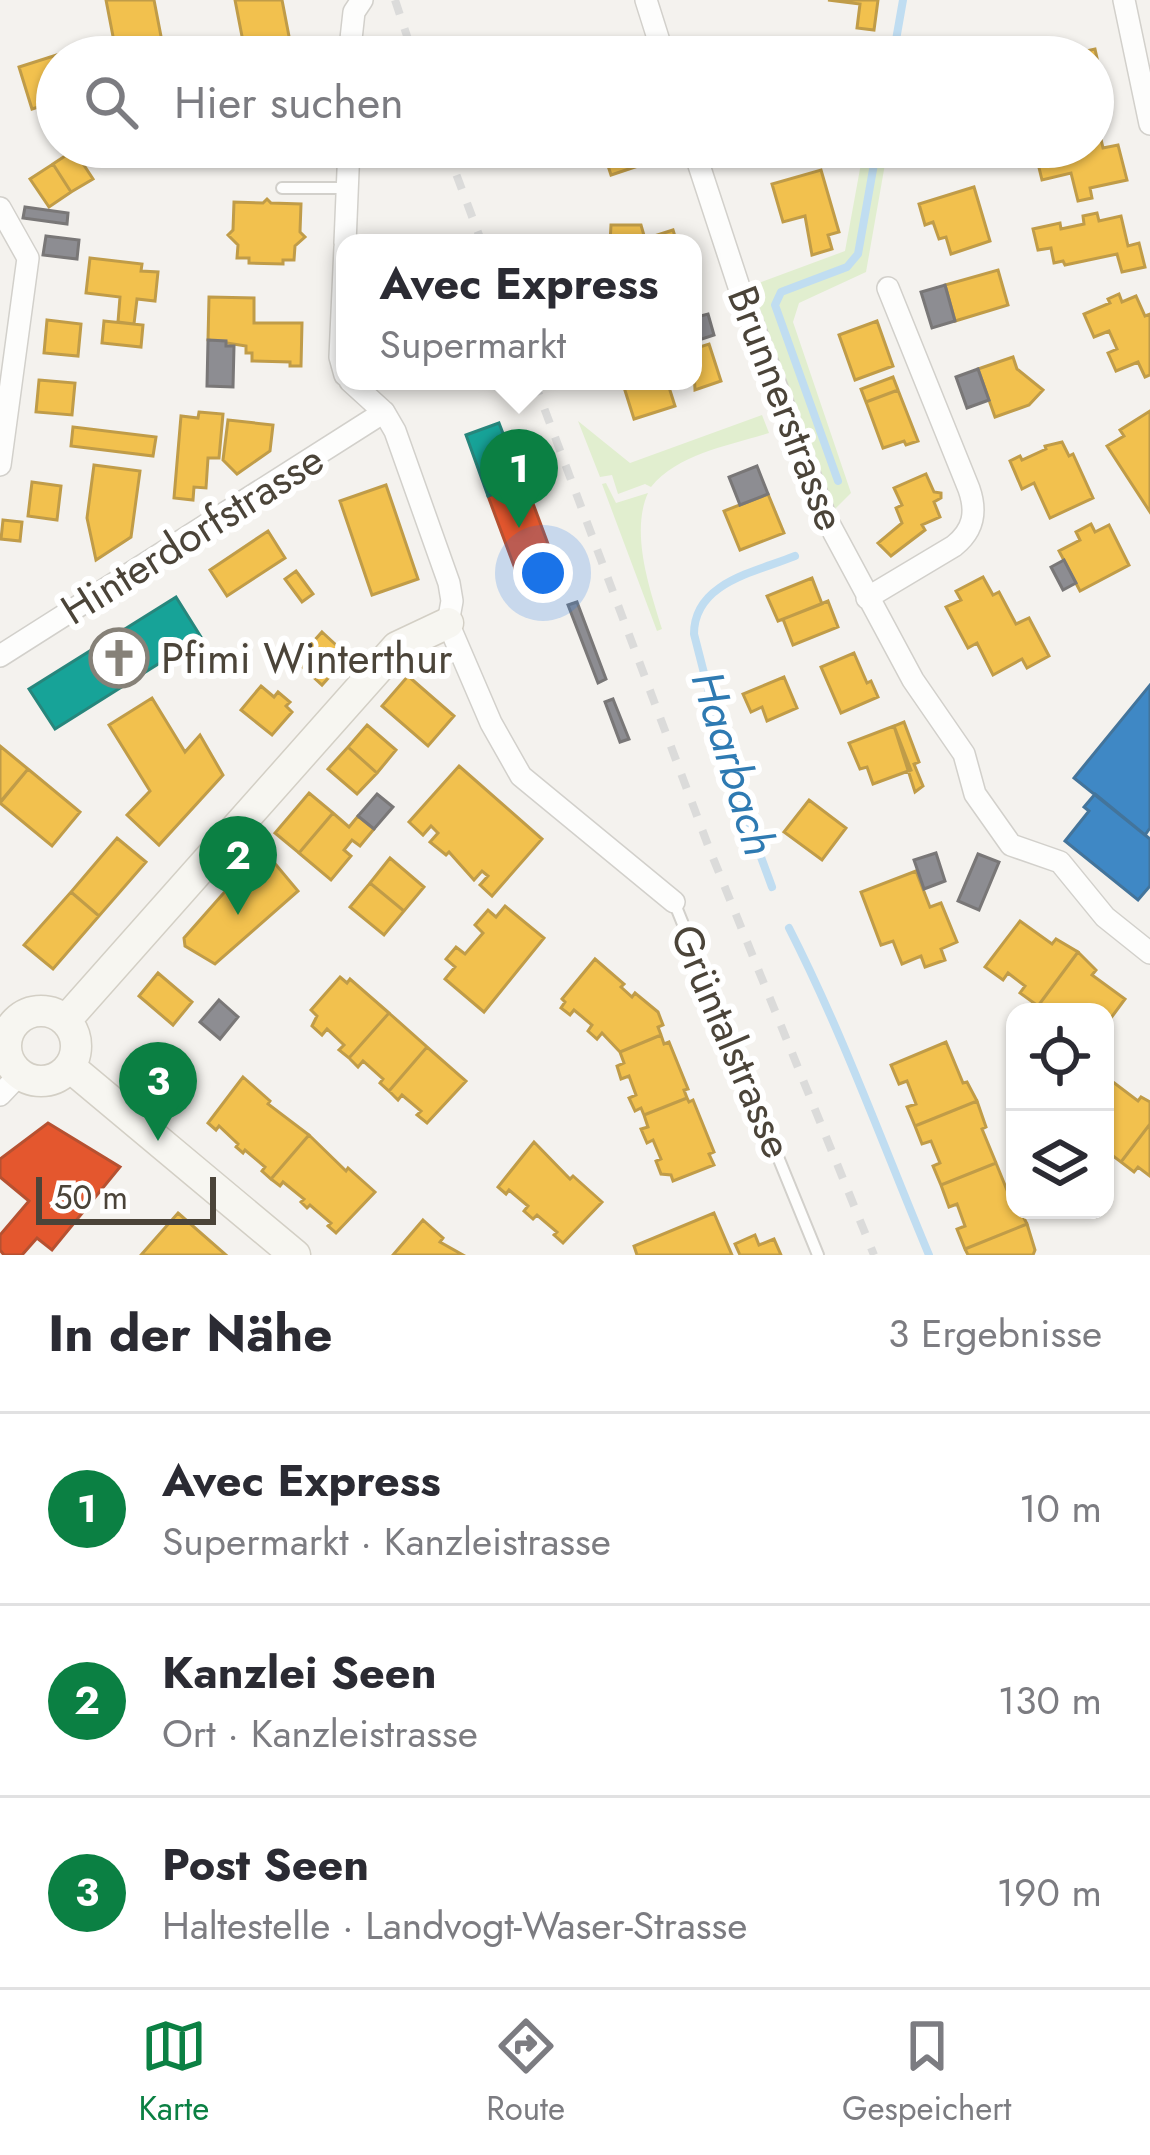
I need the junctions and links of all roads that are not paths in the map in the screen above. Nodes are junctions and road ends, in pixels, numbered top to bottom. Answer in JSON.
{"nodes":[{"id":1,"x":362,"y":0,"type":"edge"},
{"id":2,"x":646,"y":0,"type":"edge"},
{"id":3,"x":1124,"y":0,"type":"edge"},
{"id":4,"x":351,"y":36,"type":"edge"},
{"id":5,"x":657,"y":36,"type":"edge"},
{"id":6,"x":1150,"y":124,"type":"edge"},
{"id":7,"x":348,"y":168,"type":"edge"},
{"id":8,"x":700,"y":168,"type":"edge"},
{"id":9,"x":282,"y":188,"type":"dead end"},
{"id":10,"x":348,"y":188,"type":"junction"},
{"id":11,"x":0,"y":208,"type":"edge"},
{"id":12,"x":346,"y":234,"type":"edge"},
{"id":13,"x":888,"y":288,"type":"dead end"},
{"id":14,"x":360,"y":390,"type":"edge"},
{"id":15,"x":384,"y":412,"type":"junction"},
{"id":16,"x":0,"y":464,"type":"edge"},
{"id":17,"x":867,"y":598,"type":"junction"},
{"id":18,"x":448,"y":623,"type":"junction"},
{"id":19,"x":0,"y":656,"type":"edge"},
{"id":20,"x":674,"y":902,"type":"joint"},
{"id":21,"x":1150,"y":953,"type":"edge"},
{"id":22,"x":8,"y":1015,"type":"edge"},
{"id":23,"x":66,"y":1020,"type":"junction"},
{"id":24,"x":70,"y":1067,"type":"junction"},
{"id":25,"x":10,"y":1085,"type":"edge"},
{"id":26,"x":295,"y":1255,"type":"edge"},
{"id":27,"x":818,"y":1255,"type":"edge"}],
"edges":[{"from":1,"to":4,"type":"street"},
{"from":2,"to":5,"type":"street"},
{"from":3,"to":6,"type":"street"},
{"from":7,"to":10,"type":"street"},
{"from":8,"to":17,"type":"street","name":"Brunnerstrasse"},
{"from":9,"to":10,"type":"lane"},
{"from":10,"to":12,"type":"street"},
{"from":11,"to":16,"type":"street"},
{"from":13,"to":17,"type":"street"},
{"from":14,"to":15,"type":"street"},
{"from":15,"to":18,"type":"street","name":"Grüntalstrasse"},
{"from":15,"to":19,"type":"street","name":"Hinterdorfstrasse"},
{"from":17,"to":21,"type":"street","name":"Brunnerstrasse"},
{"from":18,"to":20,"type":"street","name":"Grüntalstrasse"},
{"from":18,"to":23,"type":"street"},
{"from":20,"to":27,"type":"lane","name":"Grüntalstrasse"},
{"from":22,"to":23,"type":"street"},
{"from":22,"to":25,"type":"street"},
{"from":23,"to":24,"type":"street"},
{"from":24,"to":25,"type":"street"},
{"from":24,"to":26,"type":"street"}]}
